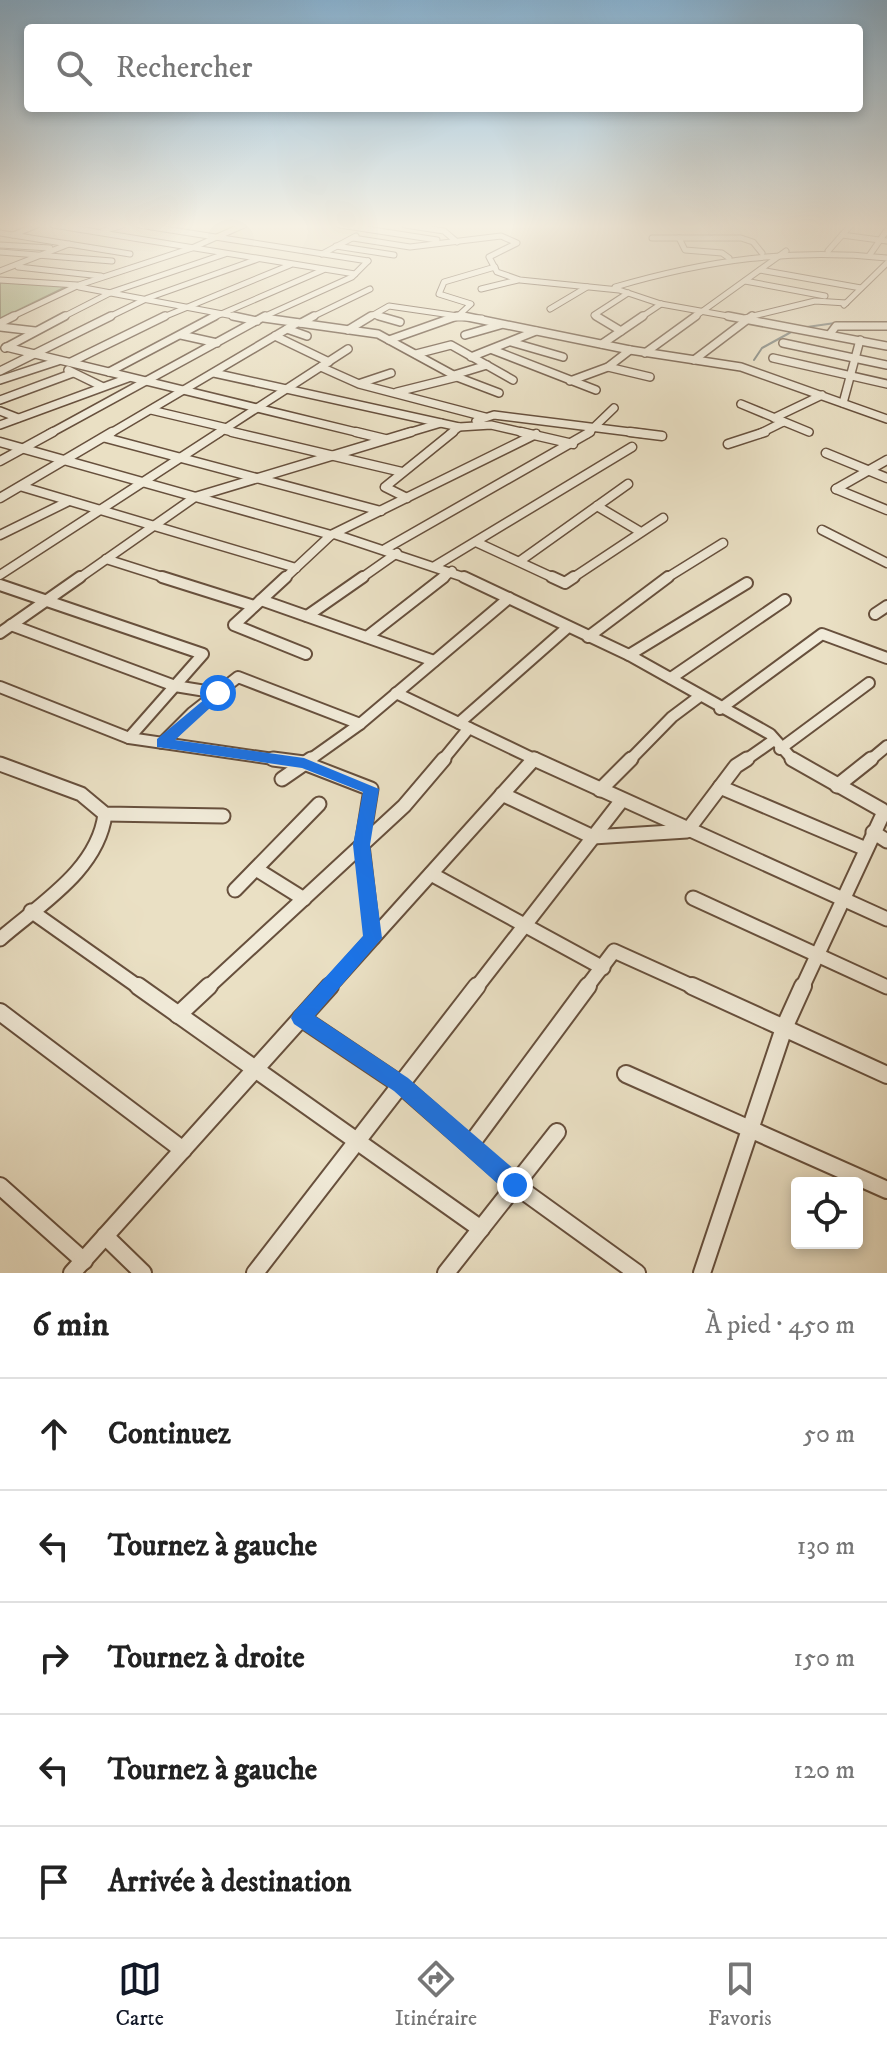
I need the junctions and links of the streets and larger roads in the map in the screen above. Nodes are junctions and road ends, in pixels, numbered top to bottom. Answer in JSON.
{"nodes":[{"id":1,"x":57,"y":284,"type":"edge"},
{"id":2,"x":83,"y":284,"type":"edge"},
{"id":3,"x":134,"y":284,"type":"edge"},
{"id":4,"x":187,"y":284,"type":"edge"},
{"id":5,"x":241,"y":284,"type":"edge"},
{"id":6,"x":288,"y":284,"type":"edge"},
{"id":7,"x":336,"y":284,"type":"edge"},
{"id":8,"x":351,"y":284,"type":"edge"},
{"id":9,"x":443,"y":284,"type":"edge"},
{"id":10,"x":501,"y":284,"type":"edge"},
{"id":11,"x":562,"y":284,"type":"edge"},
{"id":12,"x":624,"y":284,"type":"edge"},
{"id":13,"x":740,"y":284,"type":"edge"},
{"id":14,"x":761,"y":284,"type":"edge"},
{"id":15,"x":841,"y":284,"type":"edge"},
{"id":16,"x":864,"y":284,"type":"edge"},
{"id":17,"x":78,"y":286,"type":"junction"},
{"id":18,"x":587,"y":287,"type":"junction"},
{"id":19,"x":861,"y":288,"type":"junction"},
{"id":20,"x":481,"y":289,"type":"dead end"},
{"id":21,"x":619,"y":290,"type":"junction"},
{"id":22,"x":112,"y":292,"type":"junction"},
{"id":23,"x":628,"y":293,"type":"junction"},
{"id":24,"x":148,"y":298,"type":"junction"},
{"id":25,"x":846,"y":303,"type":"junction"},
{"id":26,"x":661,"y":304,"type":"junction"},
{"id":27,"x":187,"y":306,"type":"junction"},
{"id":28,"x":550,"y":309,"type":"dead end"},
{"id":29,"x":702,"y":311,"type":"junction"},
{"id":30,"x":222,"y":313,"type":"junction"},
{"id":31,"x":373,"y":315,"type":"junction"},
{"id":32,"x":458,"y":316,"type":"junction"},
{"id":33,"x":746,"y":318,"type":"junction"},
{"id":34,"x":259,"y":319,"type":"junction"},
{"id":35,"x":400,"y":322,"type":"dead end"},
{"id":36,"x":299,"y":323,"type":"junction"},
{"id":37,"x":506,"y":324,"type":"junction"},
{"id":38,"x":0,"y":325,"type":"edge"},
{"id":39,"x":887,"y":327,"type":"edge"},
{"id":40,"x":287,"y":329,"type":"junction"},
{"id":41,"x":348,"y":330,"type":"junction"},
{"id":42,"x":37,"y":331,"type":"junction"},
{"id":43,"x":536,"y":331,"type":"junction"},
{"id":44,"x":621,"y":331,"type":"junction"},
{"id":45,"x":830,"y":334,"type":"junction"},
{"id":46,"x":181,"y":335,"type":"junction"},
{"id":47,"x":465,"y":335,"type":"dead end"},
{"id":48,"x":275,"y":336,"type":"junction"},
{"id":49,"x":307,"y":336,"type":"dead end"},
{"id":50,"x":389,"y":340,"type":"junction"},
{"id":51,"x":860,"y":340,"type":"junction"},
{"id":52,"x":511,"y":342,"type":"junction"},
{"id":53,"x":217,"y":343,"type":"junction"},
{"id":54,"x":783,"y":343,"type":"dead end"},
{"id":55,"x":602,"y":344,"type":"junction"},
{"id":56,"x":887,"y":346,"type":"edge"},
{"id":57,"x":3,"y":348,"type":"edge"},
{"id":58,"x":348,"y":349,"type":"dead end"},
{"id":59,"x":493,"y":350,"type":"junction"},
{"id":60,"x":630,"y":350,"type":"junction"},
{"id":61,"x":645,"y":353,"type":"junction"},
{"id":62,"x":36,"y":354,"type":"junction"},
{"id":63,"x":416,"y":354,"type":"junction"},
{"id":64,"x":471,"y":357,"type":"junction"},
{"id":65,"x":563,"y":357,"type":"dead end"},
{"id":66,"x":773,"y":358,"type":"dead end"},
{"id":67,"x":855,"y":358,"type":"junction"},
{"id":68,"x":694,"y":360,"type":"junction"},
{"id":69,"x":56,"y":361,"type":"junction"},
{"id":70,"x":70,"y":363,"type":"junction"},
{"id":71,"x":325,"y":364,"type":"junction"},
{"id":72,"x":487,"y":365,"type":"junction"},
{"id":73,"x":887,"y":365,"type":"edge"},
{"id":74,"x":608,"y":367,"type":"junction"},
{"id":75,"x":0,"y":371,"type":"edge"},
{"id":76,"x":109,"y":372,"type":"junction"},
{"id":77,"x":73,"y":373,"type":"junction"},
{"id":78,"x":214,"y":373,"type":"junction"},
{"id":79,"x":391,"y":373,"type":"dead end"},
{"id":80,"x":455,"y":376,"type":"junction"},
{"id":81,"x":850,"y":376,"type":"junction"},
{"id":82,"x":130,"y":377,"type":"junction"},
{"id":83,"x":650,"y":377,"type":"dead end"},
{"id":84,"x":0,"y":380,"type":"edge"},
{"id":85,"x":513,"y":380,"type":"dead end"},
{"id":86,"x":146,"y":381,"type":"junction"},
{"id":87,"x":570,"y":381,"type":"junction"},
{"id":88,"x":359,"y":384,"type":"junction"},
{"id":89,"x":887,"y":384,"type":"edge"},
{"id":90,"x":101,"y":386,"type":"junction"},
{"id":91,"x":287,"y":389,"type":"junction"},
{"id":92,"x":184,"y":390,"type":"junction"},
{"id":93,"x":596,"y":390,"type":"dead end"},
{"id":94,"x":394,"y":393,"type":"junction"},
{"id":95,"x":499,"y":393,"type":"dead end"},
{"id":96,"x":822,"y":395,"type":"junction"},
{"id":97,"x":0,"y":400,"type":"edge"},
{"id":98,"x":843,"y":403,"type":"junction"},
{"id":99,"x":741,"y":404,"type":"dead end"},
{"id":100,"x":258,"y":408,"type":"junction"},
{"id":101,"x":614,"y":408,"type":"dead end"},
{"id":102,"x":151,"y":410,"type":"junction"},
{"id":103,"x":0,"y":411,"type":"edge"},
{"id":104,"x":18,"y":418,"type":"junction"},
{"id":105,"x":487,"y":418,"type":"junction"},
{"id":106,"x":887,"y":419,"type":"edge"},
{"id":107,"x":779,"y":420,"type":"junction"},
{"id":108,"x":441,"y":423,"type":"junction"},
{"id":109,"x":0,"y":425,"type":"edge"},
{"id":110,"x":473,"y":426,"type":"junction"},
{"id":111,"x":459,"y":427,"type":"junction"},
{"id":112,"x":596,"y":428,"type":"junction"},
{"id":113,"x":226,"y":429,"type":"junction"},
{"id":114,"x":809,"y":432,"type":"dead end"},
{"id":115,"x":536,"y":434,"type":"junction"},
{"id":116,"x":662,"y":436,"type":"dead end"},
{"id":117,"x":106,"y":438,"type":"junction"},
{"id":118,"x":387,"y":439,"type":"junction"},
{"id":119,"x":0,"y":442,"type":"edge"},
{"id":120,"x":573,"y":444,"type":"junction"},
{"id":121,"x":728,"y":444,"type":"dead end"},
{"id":122,"x":632,"y":447,"type":"dead end"},
{"id":123,"x":23,"y":449,"type":"junction"},
{"id":124,"x":826,"y":453,"type":"dead end"},
{"id":125,"x":332,"y":456,"type":"junction"},
{"id":126,"x":182,"y":458,"type":"junction"},
{"id":127,"x":887,"y":460,"type":"edge"},
{"id":128,"x":0,"y":461,"type":"edge"},
{"id":129,"x":67,"y":461,"type":"junction"},
{"id":130,"x":869,"y":470,"type":"junction"},
{"id":131,"x":402,"y":472,"type":"junction"},
{"id":132,"x":258,"y":478,"type":"junction"},
{"id":133,"x":887,"y":478,"type":"edge"},
{"id":134,"x":144,"y":483,"type":"junction"},
{"id":135,"x":628,"y":484,"type":"dead end"},
{"id":136,"x":23,"y":487,"type":"junction"},
{"id":137,"x":195,"y":497,"type":"junction"},
{"id":138,"x":0,"y":498,"type":"edge"},
{"id":139,"x":407,"y":498,"type":"junction"},
{"id":140,"x":69,"y":501,"type":"junction"},
{"id":141,"x":597,"y":506,"type":"junction"},
{"id":142,"x":101,"y":510,"type":"junction"},
{"id":143,"x":887,"y":510,"type":"edge"},
{"id":144,"x":381,"y":511,"type":"junction"},
{"id":145,"x":663,"y":518,"type":"dead end"},
{"id":146,"x":154,"y":526,"type":"junction"},
{"id":147,"x":822,"y":530,"type":"dead end"},
{"id":148,"x":639,"y":531,"type":"junction"},
{"id":149,"x":332,"y":534,"type":"junction"},
{"id":150,"x":0,"y":535,"type":"edge"},
{"id":151,"x":476,"y":542,"type":"junction"},
{"id":152,"x":723,"y":543,"type":"dead end"},
{"id":153,"x":385,"y":549,"type":"junction"},
{"id":154,"x":397,"y":553,"type":"junction"},
{"id":155,"x":106,"y":559,"type":"junction"},
{"id":156,"x":520,"y":561,"type":"junction"},
{"id":157,"x":887,"y":563,"type":"edge"},
{"id":158,"x":435,"y":566,"type":"junction"},
{"id":159,"x":296,"y":568,"type":"junction"},
{"id":160,"x":452,"y":571,"type":"junction"},
{"id":161,"x":0,"y":575,"type":"edge"},
{"id":162,"x":747,"y":583,"type":"dead end"},
{"id":163,"x":0,"y":585,"type":"edge"},
{"id":164,"x":509,"y":598,"type":"junction"},
{"id":165,"x":785,"y":600,"type":"dead end"},
{"id":166,"x":46,"y":601,"type":"junction"},
{"id":167,"x":258,"y":603,"type":"junction"},
{"id":168,"x":887,"y":606,"type":"edge"},
{"id":169,"x":875,"y":614,"type":"dead end"},
{"id":170,"x":307,"y":616,"type":"junction"},
{"id":171,"x":11,"y":625,"type":"junction"},
{"id":172,"x":568,"y":627,"type":"junction"},
{"id":173,"x":0,"y":633,"type":"edge"},
{"id":174,"x":367,"y":637,"type":"junction"},
{"id":175,"x":588,"y":637,"type":"junction"},
{"id":176,"x":306,"y":654,"type":"dead end"},
{"id":177,"x":629,"y":655,"type":"junction"},
{"id":178,"x":887,"y":658,"type":"edge"},
{"id":179,"x":434,"y":661,"type":"junction"},
{"id":180,"x":671,"y":678,"type":"junction"},
{"id":181,"x":869,"y":683,"type":"dead end"},
{"id":182,"x":175,"y":686,"type":"junction"},
{"id":183,"x":0,"y":687,"type":"edge"},
{"id":184,"x":218,"y":693,"type":"junction"},
{"id":185,"x":396,"y":693,"type":"junction"},
{"id":186,"x":700,"y":696,"type":"junction"},
{"id":187,"x":720,"y":709,"type":"junction"},
{"id":188,"x":360,"y":724,"type":"junction"},
{"id":189,"x":464,"y":725,"type":"junction"},
{"id":190,"x":129,"y":738,"type":"junction"},
{"id":191,"x":162,"y":743,"type":"junction"},
{"id":192,"x":777,"y":744,"type":"junction"},
{"id":193,"x":887,"y":746,"type":"edge"},
{"id":194,"x":534,"y":759,"type":"junction"},
{"id":195,"x":304,"y":763,"type":"junction"},
{"id":196,"x":0,"y":764,"type":"edge"},
{"id":197,"x":282,"y":779,"type":"dead end"},
{"id":198,"x":837,"y":786,"type":"junction"},
{"id":199,"x":720,"y":787,"type":"junction"},
{"id":200,"x":600,"y":790,"type":"junction"},
{"id":201,"x":502,"y":794,"type":"junction"},
{"id":202,"x":622,"y":800,"type":"junction"},
{"id":203,"x":319,"y":804,"type":"dead end"},
{"id":204,"x":105,"y":814,"type":"junction"},
{"id":205,"x":223,"y":816,"type":"dead end"},
{"id":206,"x":687,"y":831,"type":"junction"},
{"id":207,"x":873,"y":832,"type":"junction"},
{"id":208,"x":593,"y":837,"type":"junction"},
{"id":209,"x":887,"y":841,"type":"edge"},
{"id":210,"x":362,"y":845,"type":"junction"},
{"id":211,"x":866,"y":849,"type":"junction"},
{"id":212,"x":256,"y":869,"type":"junction"},
{"id":213,"x":431,"y":874,"type":"junction"},
{"id":214,"x":235,"y":890,"type":"dead end"},
{"id":215,"x":693,"y":898,"type":"dead end"},
{"id":216,"x":304,"y":899,"type":"junction"},
{"id":217,"x":843,"y":900,"type":"junction"},
{"id":218,"x":31,"y":911,"type":"junction"},
{"id":219,"x":887,"y":919,"type":"edge"},
{"id":220,"x":525,"y":925,"type":"junction"},
{"id":221,"x":373,"y":938,"type":"junction"},
{"id":222,"x":0,"y":939,"type":"edge"},
{"id":223,"x":818,"y":954,"type":"junction"},
{"id":224,"x":603,"y":968,"type":"junction"},
{"id":225,"x":887,"y":987,"type":"edge"},
{"id":226,"x":0,"y":1012,"type":"edge"},
{"id":227,"x":178,"y":1015,"type":"junction"},
{"id":228,"x":301,"y":1018,"type":"junction"},
{"id":229,"x":784,"y":1028,"type":"junction"},
{"id":230,"x":255,"y":1070,"type":"junction"},
{"id":231,"x":626,"y":1074,"type":"dead end"},
{"id":232,"x":887,"y":1075,"type":"edge"},
{"id":233,"x":401,"y":1085,"type":"junction"},
{"id":234,"x":750,"y":1129,"type":"junction"},
{"id":235,"x":557,"y":1132,"type":"dead end"},
{"id":236,"x":357,"y":1141,"type":"junction"},
{"id":237,"x":471,"y":1144,"type":"junction"},
{"id":238,"x":183,"y":1150,"type":"junction"},
{"id":239,"x":515,"y":1185,"type":"junction"},
{"id":240,"x":0,"y":1186,"type":"edge"},
{"id":241,"x":887,"y":1190,"type":"edge"},
{"id":242,"x":481,"y":1229,"type":"junction"},
{"id":243,"x":105,"y":1236,"type":"junction"},
{"id":244,"x":78,"y":1267,"type":"edge"},
{"id":245,"x":143,"y":1273,"type":"edge"},
{"id":246,"x":255,"y":1273,"type":"edge"},
{"id":247,"x":446,"y":1273,"type":"edge"},
{"id":248,"x":637,"y":1273,"type":"edge"},
{"id":249,"x":702,"y":1273,"type":"edge"}],
"edges":[{"from":1,"to":17,"type":"street"},
{"from":2,"to":17,"type":"street"},
{"from":3,"to":22,"type":"street"},
{"from":4,"to":24,"type":"street"},
{"from":5,"to":27,"type":"street"},
{"from":6,"to":30,"type":"street"},
{"from":7,"to":34,"type":"street"},
{"from":8,"to":36,"type":"street"},
{"from":9,"to":32,"type":"street"},
{"from":10,"to":20,"type":"street"},
{"from":11,"to":18,"type":"street"},
{"from":12,"to":21,"type":"street"},
{"from":13,"to":29,"type":"street"},
{"from":14,"to":25,"type":"street"},
{"from":15,"to":19,"type":"street"},
{"from":16,"to":19,"type":"street"},
{"from":17,"to":22,"type":"street"},
{"from":17,"to":38,"type":"street"},
{"from":18,"to":21,"type":"street"},
{"from":18,"to":28,"type":"street"},
{"from":19,"to":25,"type":"street"},
{"from":21,"to":23,"type":"street"},
{"from":22,"to":24,"type":"street"},
{"from":22,"to":42,"type":"street"},
{"from":23,"to":26,"type":"street"},
{"from":23,"to":44,"type":"street"},
{"from":24,"to":27,"type":"street"},
{"from":24,"to":62,"type":"street"},
{"from":25,"to":33,"type":"street"},
{"from":26,"to":29,"type":"street"},
{"from":26,"to":44,"type":"street"},
{"from":27,"to":30,"type":"street"},
{"from":27,"to":70,"type":"street"},
{"from":29,"to":33,"type":"street"},
{"from":29,"to":61,"type":"street"},
{"from":30,"to":34,"type":"street"},
{"from":30,"to":46,"type":"street"},
{"from":31,"to":32,"type":"street"},
{"from":31,"to":35,"type":"street"},
{"from":31,"to":41,"type":"street"},
{"from":32,"to":37,"type":"street"},
{"from":32,"to":50,"type":"street"},
{"from":33,"to":45,"type":"street"},
{"from":33,"to":68,"type":"street"},
{"from":34,"to":36,"type":"street"},
{"from":34,"to":53,"type":"street"},
{"from":36,"to":40,"type":"street"},
{"from":36,"to":41,"type":"street"},
{"from":37,"to":43,"type":"street"},
{"from":37,"to":47,"type":"street"},
{"from":38,"to":42,"type":"street"},
{"from":39,"to":45,"type":"street"},
{"from":40,"to":48,"type":"street"},
{"from":40,"to":49,"type":"street"},
{"from":41,"to":50,"type":"street"},
{"from":42,"to":57,"type":"street"},
{"from":43,"to":52,"type":"street"},
{"from":43,"to":55,"type":"street"},
{"from":44,"to":55,"type":"street"},
{"from":45,"to":51,"type":"street"},
{"from":46,"to":53,"type":"street"},
{"from":46,"to":76,"type":"street"},
{"from":48,"to":71,"type":"street"},
{"from":48,"to":78,"type":"street"},
{"from":50,"to":63,"type":"street"},
{"from":51,"to":56,"type":"street"},
{"from":51,"to":67,"type":"street"},
{"from":52,"to":59,"type":"street"},
{"from":52,"to":65,"type":"street"},
{"from":53,"to":86,"type":"street"},
{"from":54,"to":67,"type":"street"},
{"from":55,"to":60,"type":"street"},
{"from":57,"to":62,"type":"street"},
{"from":58,"to":71,"type":"street"},
{"from":59,"to":64,"type":"street"},
{"from":59,"to":87,"type":"street"},
{"from":60,"to":61,"type":"street"},
{"from":60,"to":74,"type":"street"},
{"from":61,"to":68,"type":"street"},
{"from":62,"to":69,"type":"street"},
{"from":62,"to":75,"type":"street"},
{"from":63,"to":64,"type":"street"},
{"from":63,"to":80,"type":"street"},
{"from":64,"to":72,"type":"street"},
{"from":66,"to":81,"type":"street"},
{"from":67,"to":73,"type":"street"},
{"from":67,"to":81,"type":"street"},
{"from":68,"to":96,"type":"street"},
{"from":69,"to":70,"type":"street"},
{"from":69,"to":77,"type":"street"},
{"from":69,"to":84,"type":"street"},
{"from":70,"to":76,"type":"street"},
{"from":71,"to":88,"type":"street"},
{"from":71,"to":91,"type":"street"},
{"from":72,"to":80,"type":"street"},
{"from":72,"to":85,"type":"street"},
{"from":74,"to":83,"type":"street"},
{"from":74,"to":87,"type":"street"},
{"from":76,"to":82,"type":"street"},
{"from":77,"to":90,"type":"street"},
{"from":77,"to":97,"type":"street"},
{"from":78,"to":91,"type":"street"},
{"from":78,"to":92,"type":"street"},
{"from":79,"to":88,"type":"street"},
{"from":80,"to":94,"type":"street"},
{"from":80,"to":95,"type":"street"},
{"from":81,"to":89,"type":"street"},
{"from":81,"to":98,"type":"street"},
{"from":82,"to":86,"type":"street"},
{"from":82,"to":90,"type":"street"},
{"from":86,"to":92,"type":"street"},
{"from":86,"to":123,"type":"street"},
{"from":87,"to":93,"type":"street"},
{"from":88,"to":94,"type":"street"},
{"from":90,"to":104,"type":"street"},
{"from":91,"to":100,"type":"street"},
{"from":91,"to":108,"type":"street"},
{"from":92,"to":100,"type":"street"},
{"from":92,"to":102,"type":"street"},
{"from":94,"to":105,"type":"street"},
{"from":96,"to":98,"type":"street"},
{"from":96,"to":107,"type":"street"},
{"from":98,"to":106,"type":"street"},
{"from":99,"to":107,"type":"street"},
{"from":100,"to":113,"type":"street"},
{"from":100,"to":118,"type":"street"},
{"from":101,"to":112,"type":"street"},
{"from":102,"to":113,"type":"street"},
{"from":102,"to":117,"type":"street"},
{"from":103,"to":104,"type":"street"},
{"from":104,"to":109,"type":"street"},
{"from":105,"to":110,"type":"street"},
{"from":105,"to":112,"type":"street"},
{"from":107,"to":114,"type":"street"},
{"from":107,"to":121,"type":"street"},
{"from":108,"to":111,"type":"street"},
{"from":108,"to":118,"type":"street"},
{"from":110,"to":111,"type":"street"},
{"from":110,"to":115,"type":"street"},
{"from":111,"to":131,"type":"street"},
{"from":112,"to":116,"type":"street"},
{"from":112,"to":120,"type":"street"},
{"from":113,"to":125,"type":"street"},
{"from":113,"to":126,"type":"street"},
{"from":115,"to":120,"type":"street"},
{"from":115,"to":139,"type":"street"},
{"from":117,"to":126,"type":"street"},
{"from":117,"to":129,"type":"street"},
{"from":118,"to":125,"type":"street"},
{"from":119,"to":123,"type":"street"},
{"from":120,"to":153,"type":"street"},
{"from":122,"to":151,"type":"street"},
{"from":123,"to":128,"type":"street"},
{"from":123,"to":129,"type":"street"},
{"from":124,"to":130,"type":"street"},
{"from":125,"to":131,"type":"street"},
{"from":125,"to":132,"type":"street"},
{"from":126,"to":132,"type":"street"},
{"from":126,"to":134,"type":"street"},
{"from":127,"to":130,"type":"street"},
{"from":129,"to":134,"type":"street"},
{"from":129,"to":136,"type":"street"},
{"from":130,"to":133,"type":"street"},
{"from":130,"to":143,"type":"street"},
{"from":131,"to":139,"type":"street"},
{"from":132,"to":137,"type":"street"},
{"from":132,"to":144,"type":"street"},
{"from":134,"to":137,"type":"street"},
{"from":134,"to":142,"type":"street"},
{"from":135,"to":141,"type":"street"},
{"from":136,"to":138,"type":"street"},
{"from":136,"to":140,"type":"street"},
{"from":137,"to":146,"type":"street"},
{"from":137,"to":149,"type":"street"},
{"from":139,"to":144,"type":"street"},
{"from":140,"to":142,"type":"street"},
{"from":140,"to":150,"type":"street"},
{"from":141,"to":148,"type":"street"},
{"from":141,"to":156,"type":"street"},
{"from":142,"to":146,"type":"street"},
{"from":142,"to":161,"type":"street"},
{"from":144,"to":149,"type":"street"},
{"from":145,"to":148,"type":"street"},
{"from":146,"to":155,"type":"street"},
{"from":146,"to":159,"type":"street"},
{"from":147,"to":157,"type":"street"},
{"from":148,"to":156,"type":"street"},
{"from":149,"to":153,"type":"street"},
{"from":149,"to":159,"type":"street"},
{"from":151,"to":156,"type":"street"},
{"from":151,"to":158,"type":"street"},
{"from":152,"to":175,"type":"street"},
{"from":153,"to":154,"type":"street"},
{"from":154,"to":158,"type":"street"},
{"from":154,"to":170,"type":"street"},
{"from":155,"to":166,"type":"street"},
{"from":155,"to":167,"type":"street"},
{"from":158,"to":160,"type":"street"},
{"from":159,"to":167,"type":"street"},
{"from":160,"to":164,"type":"street"},
{"from":160,"to":174,"type":"street"},
{"from":162,"to":177,"type":"street"},
{"from":163,"to":166,"type":"street"},
{"from":164,"to":172,"type":"street"},
{"from":164,"to":179,"type":"street"},
{"from":165,"to":180,"type":"street"},
{"from":166,"to":171,"type":"street"},
{"from":166,"to":182,"type":"street"},
{"from":167,"to":170,"type":"street"},
{"from":167,"to":176,"type":"street"},
{"from":168,"to":169,"type":"street"},
{"from":170,"to":174,"type":"street"},
{"from":171,"to":173,"type":"street"},
{"from":171,"to":182,"type":"street"},
{"from":172,"to":175,"type":"street"},
{"from":172,"to":189,"type":"street"},
{"from":174,"to":179,"type":"street"},
{"from":175,"to":177,"type":"street"},
{"from":177,"to":180,"type":"street"},
{"from":178,"to":187,"type":"street"},
{"from":179,"to":185,"type":"street"},
{"from":180,"to":186,"type":"street"},
{"from":181,"to":192,"type":"street"},
{"from":182,"to":184,"type":"street"},
{"from":182,"to":190,"type":"street"},
{"from":183,"to":190,"type":"street"},
{"from":184,"to":188,"type":"street"},
{"from":184,"to":191,"type":"street"},
{"from":185,"to":188,"type":"street"},
{"from":185,"to":189,"type":"street"},
{"from":186,"to":187,"type":"street"},
{"from":186,"to":200,"type":"street"},
{"from":187,"to":192,"type":"street"},
{"from":188,"to":195,"type":"street"},
{"from":189,"to":194,"type":"street"},
{"from":189,"to":210,"type":"street"},
{"from":190,"to":191,"type":"street"},
{"from":191,"to":195,"type":"street"},
{"from":192,"to":198,"type":"street"},
{"from":192,"to":199,"type":"street"},
{"from":193,"to":198,"type":"street"},
{"from":194,"to":200,"type":"street"},
{"from":194,"to":201,"type":"street"},
{"from":195,"to":197,"type":"street"},
{"from":195,"to":210,"type":"street"},
{"from":196,"to":204,"type":"street"},
{"from":198,"to":207,"type":"street"},
{"from":199,"to":206,"type":"street"},
{"from":199,"to":211,"type":"street"},
{"from":200,"to":202,"type":"street"},
{"from":201,"to":208,"type":"street"},
{"from":201,"to":213,"type":"street"},
{"from":202,"to":206,"type":"street"},
{"from":202,"to":208,"type":"street"},
{"from":203,"to":212,"type":"street"},
{"from":204,"to":205,"type":"street"},
{"from":204,"to":218,"type":"street"},
{"from":206,"to":208,"type":"street"},
{"from":206,"to":217,"type":"street"},
{"from":207,"to":209,"type":"street"},
{"from":207,"to":211,"type":"street"},
{"from":208,"to":220,"type":"street"},
{"from":210,"to":216,"type":"street"},
{"from":210,"to":221,"type":"street"},
{"from":211,"to":217,"type":"street"},
{"from":212,"to":214,"type":"street"},
{"from":212,"to":216,"type":"street"},
{"from":213,"to":220,"type":"street"},
{"from":213,"to":221,"type":"street"},
{"from":215,"to":223,"type":"street"},
{"from":216,"to":227,"type":"street"},
{"from":217,"to":219,"type":"street"},
{"from":217,"to":223,"type":"street"},
{"from":218,"to":222,"type":"street"},
{"from":218,"to":227,"type":"street"},
{"from":220,"to":224,"type":"street"},
{"from":220,"to":233,"type":"street"},
{"from":221,"to":228,"type":"street"},
{"from":223,"to":225,"type":"street"},
{"from":223,"to":229,"type":"street"},
{"from":224,"to":229,"type":"street"},
{"from":224,"to":237,"type":"street"},
{"from":226,"to":238,"type":"street"},
{"from":227,"to":230,"type":"street"},
{"from":228,"to":230,"type":"street"},
{"from":228,"to":233,"type":"street"},
{"from":229,"to":232,"type":"street"},
{"from":229,"to":234,"type":"street"},
{"from":230,"to":236,"type":"street"},
{"from":230,"to":238,"type":"street"},
{"from":231,"to":234,"type":"street"},
{"from":233,"to":236,"type":"street"},
{"from":233,"to":237,"type":"street"},
{"from":234,"to":241,"type":"street"},
{"from":234,"to":249,"type":"street"},
{"from":235,"to":239,"type":"street"},
{"from":236,"to":242,"type":"street"},
{"from":236,"to":246,"type":"street"},
{"from":237,"to":239,"type":"street"},
{"from":238,"to":243,"type":"street"},
{"from":239,"to":242,"type":"street"},
{"from":239,"to":248,"type":"street"},
{"from":240,"to":244,"type":"street"},
{"from":242,"to":247,"type":"street"},
{"from":243,"to":244,"type":"street"},
{"from":243,"to":245,"type":"street"}]}
